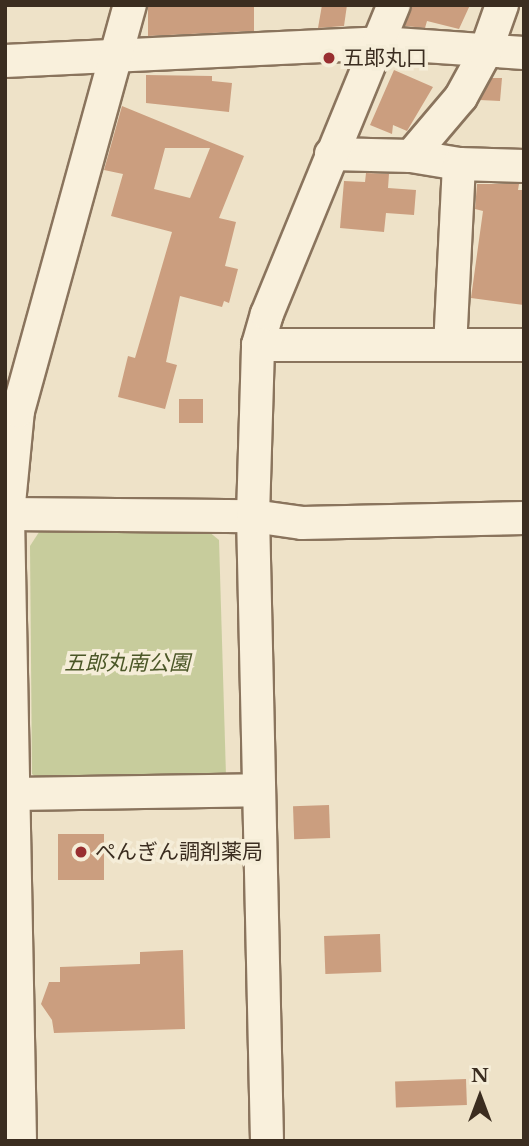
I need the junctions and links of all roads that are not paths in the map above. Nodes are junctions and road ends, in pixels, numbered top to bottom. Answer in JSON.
{"nodes":[{"id":1,"x":131,"y":5,"type":"edge"},
{"id":2,"x":394,"y":5,"type":"edge"},
{"id":3,"x":502,"y":5,"type":"edge"},
{"id":4,"x":381,"y":43,"type":"junction"},
{"id":5,"x":485,"y":53,"type":"junction"},
{"id":6,"x":524,"y":53,"type":"edge"},
{"id":7,"x":117,"y":56,"type":"junction"},
{"id":8,"x":5,"y":61,"type":"edge"},
{"id":9,"x":331,"y":154,"type":"junction"},
{"id":10,"x":411,"y":156,"type":"junction"},
{"id":11,"x":459,"y":164,"type":"junction"},
{"id":12,"x":524,"y":166,"type":"edge"},
{"id":13,"x":258,"y":345,"type":"junction"},
{"id":14,"x":450,"y":345,"type":"junction"},
{"id":15,"x":524,"y":345,"type":"edge"},
{"id":16,"x":8,"y":514,"type":"junction"},
{"id":17,"x":253,"y":516,"type":"junction"},
{"id":18,"x":524,"y":518,"type":"edge"},
{"id":19,"x":258,"y":790,"type":"junction"},
{"id":20,"x":14,"y":794,"type":"junction"},
{"id":21,"x":20,"y":1141,"type":"edge"},
{"id":22,"x":267,"y":1141,"type":"edge"}],
"edges":[{"from":1,"to":7,"type":"street"},
{"from":2,"to":4,"type":"street"},
{"from":3,"to":5,"type":"street"},
{"from":4,"to":5,"type":"street"},
{"from":4,"to":7,"type":"street"},
{"from":4,"to":9,"type":"street"},
{"from":5,"to":6,"type":"street"},
{"from":5,"to":10,"type":"street"},
{"from":7,"to":8,"type":"street"},
{"from":7,"to":16,"type":"street"},
{"from":9,"to":10,"type":"street"},
{"from":9,"to":13,"type":"street"},
{"from":10,"to":11,"type":"street"},
{"from":11,"to":12,"type":"street"},
{"from":11,"to":14,"type":"street"},
{"from":13,"to":14,"type":"street"},
{"from":13,"to":17,"type":"street"},
{"from":14,"to":15,"type":"street"},
{"from":16,"to":17,"type":"street"},
{"from":16,"to":20,"type":"street"},
{"from":17,"to":18,"type":"street"},
{"from":17,"to":19,"type":"street"},
{"from":19,"to":20,"type":"street"},
{"from":19,"to":22,"type":"street"},
{"from":20,"to":21,"type":"street"}]}
